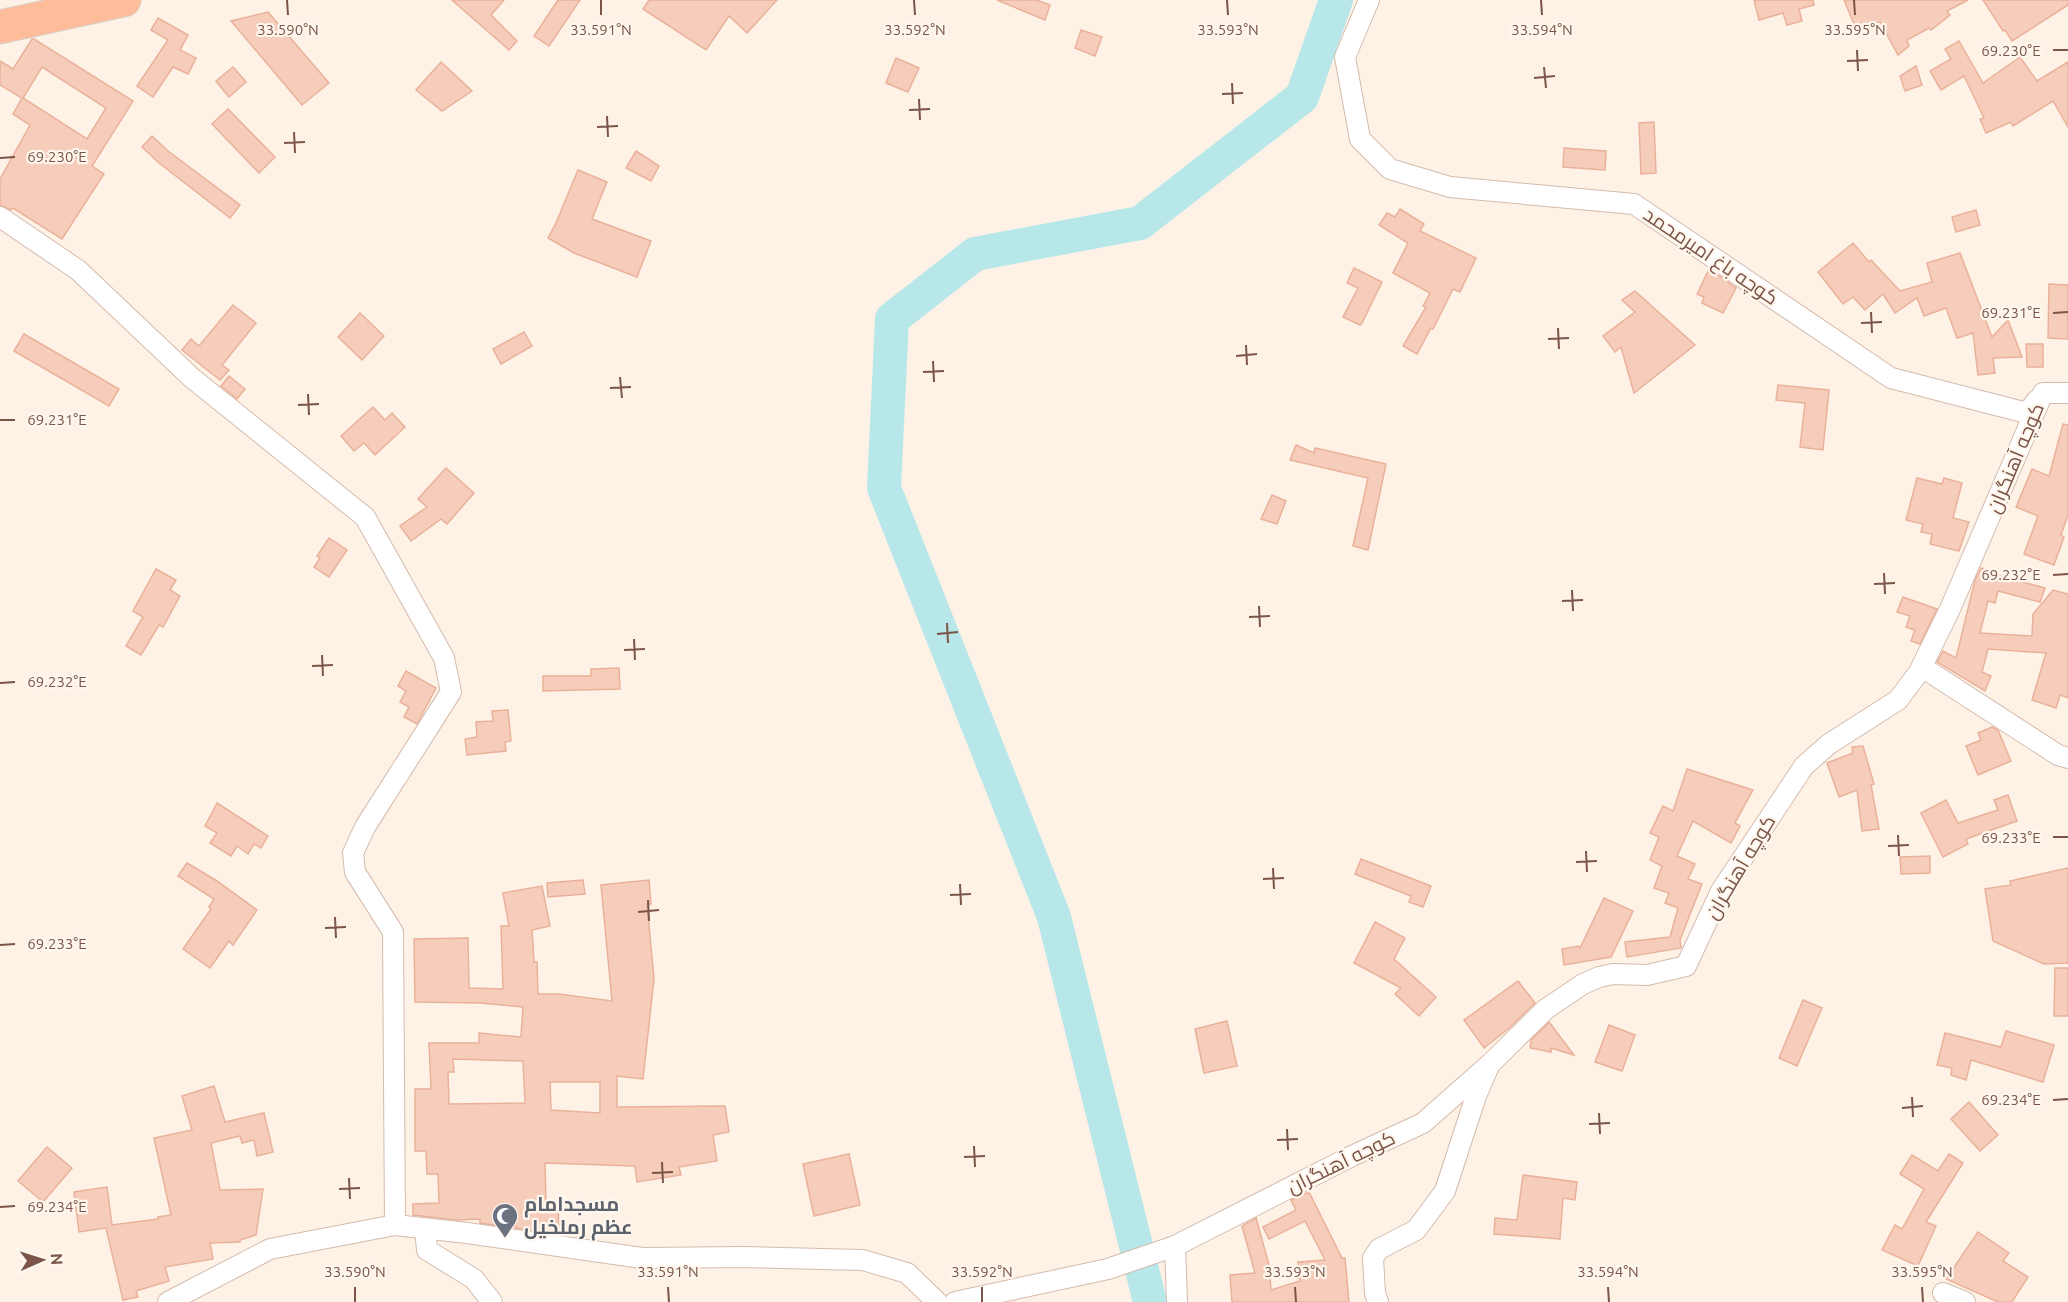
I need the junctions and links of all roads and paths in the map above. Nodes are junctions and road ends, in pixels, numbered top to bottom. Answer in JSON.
{"nodes":[{"id":1,"x":124,"y":0,"type":"edge"},
{"id":2,"x":1369,"y":0,"type":"edge"},
{"id":3,"x":0,"y":27,"type":"edge"},
{"id":4,"x":0,"y":217,"type":"edge"},
{"id":5,"x":2043,"y":393,"type":"junction"},
{"id":6,"x":2068,"y":393,"type":"edge"},
{"id":7,"x":1922,"y":667,"type":"junction"},
{"id":8,"x":2068,"y":758,"type":"edge"},
{"id":9,"x":1490,"y":1064,"type":"junction"},
{"id":10,"x":395,"y":1225,"type":"junction"},
{"id":11,"x":425,"y":1228,"type":"junction"},
{"id":12,"x":1175,"y":1246,"type":"junction"},
{"id":13,"x":1943,"y":1293,"type":"dead end"},
{"id":14,"x":178,"y":1300,"type":"edge"},
{"id":15,"x":492,"y":1302,"type":"edge"},
{"id":16,"x":936,"y":1302,"type":"edge"},
{"id":17,"x":955,"y":1302,"type":"edge"},
{"id":18,"x":1177,"y":1302,"type":"edge"},
{"id":19,"x":1378,"y":1302,"type":"edge"},
{"id":20,"x":1965,"y":1302,"type":"edge"}],
"edges":[{"from":1,"to":3,"type":"highway"},
{"from":2,"to":5,"type":"street","name":"کوچه باغ امیرمحمد"},
{"from":4,"to":10,"type":"street"},
{"from":5,"to":6,"type":"street","name":"کوچه آهنگران"},
{"from":5,"to":7,"type":"street","name":"کوچه آهنگران"},
{"from":7,"to":8,"type":"street"},
{"from":7,"to":9,"type":"street","name":"کوچه آهنگران"},
{"from":9,"to":12,"type":"street","name":"کوچه آهنگران"},
{"from":9,"to":19,"type":"street"},
{"from":10,"to":11,"type":"street"},
{"from":10,"to":14,"type":"street"},
{"from":11,"to":15,"type":"street"},
{"from":11,"to":16,"type":"street"},
{"from":12,"to":17,"type":"street","name":"کوچه آهنگران"},
{"from":12,"to":18,"type":"street"},
{"from":13,"to":20,"type":"street"}]}
